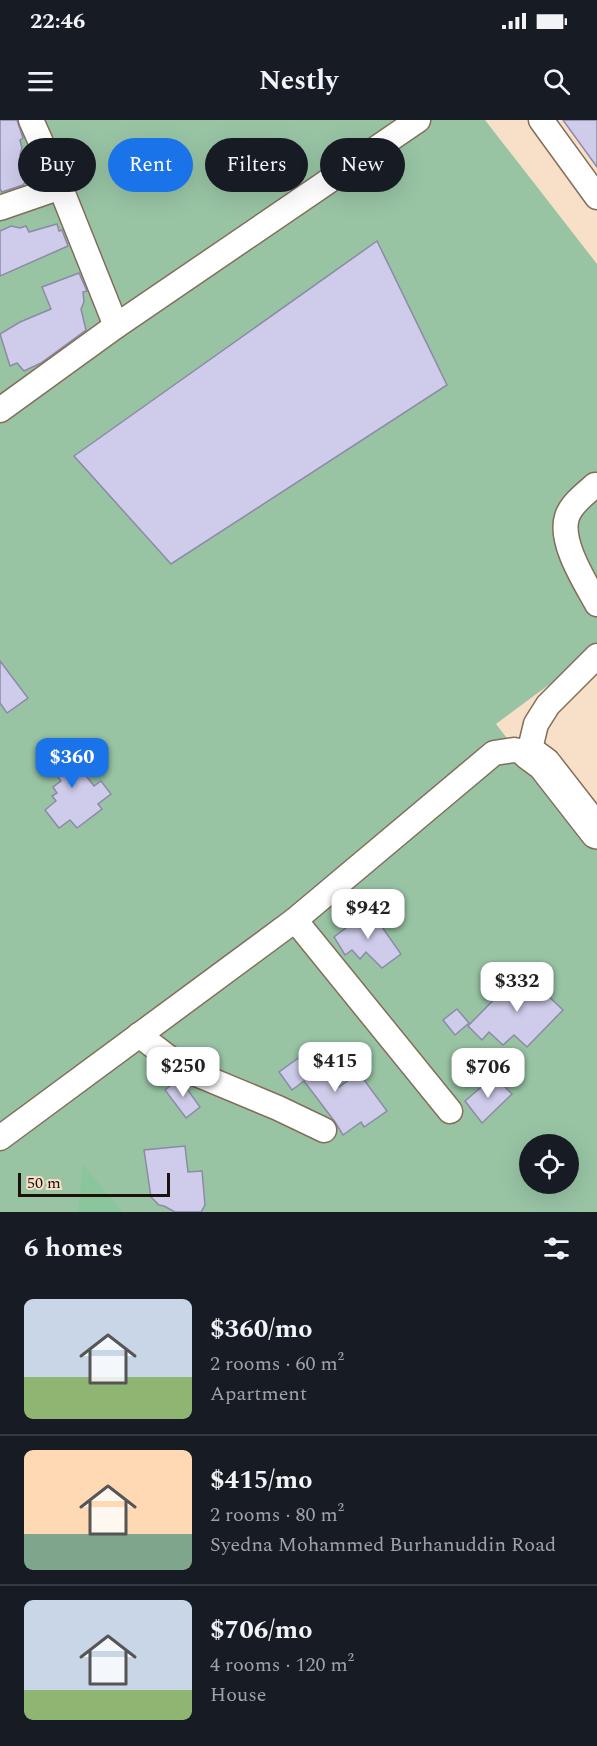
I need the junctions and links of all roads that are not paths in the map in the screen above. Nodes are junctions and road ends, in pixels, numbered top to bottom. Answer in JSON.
{"nodes":[{"id":1,"x":31,"y":120,"type":"edge"},
{"id":2,"x":418,"y":120,"type":"edge"},
{"id":3,"x":541,"y":120,"type":"edge"},
{"id":4,"x":39,"y":138,"type":"edge"},
{"id":5,"x":46,"y":192,"type":"edge"},
{"id":6,"x":63,"y":192,"type":"edge"},
{"id":7,"x":597,"y":197,"type":"edge"},
{"id":8,"x":0,"y":208,"type":"edge"},
{"id":9,"x":116,"y":326,"type":"junction"},
{"id":10,"x":0,"y":410,"type":"edge"},
{"id":11,"x":595,"y":485,"type":"dead end"},
{"id":12,"x":597,"y":604,"type":"edge"},
{"id":13,"x":597,"y":656,"type":"edge"},
{"id":14,"x":530,"y":753,"type":"junction"},
{"id":15,"x":597,"y":832,"type":"edge"},
{"id":16,"x":295,"y":920,"type":"junction"},
{"id":17,"x":139,"y":1035,"type":"junction"},
{"id":18,"x":450,"y":1111,"type":"dead end"},
{"id":19,"x":324,"y":1130,"type":"dead end"},
{"id":20,"x":0,"y":1138,"type":"edge"}],
"edges":[{"from":1,"to":4,"type":"street"},
{"from":2,"to":9,"type":"street"},
{"from":3,"to":7,"type":"street"},
{"from":5,"to":8,"type":"street"},
{"from":6,"to":9,"type":"street"},
{"from":9,"to":10,"type":"street"},
{"from":11,"to":12,"type":"street"},
{"from":13,"to":14,"type":"street"},
{"from":14,"to":15,"type":"street"},
{"from":14,"to":16,"type":"street"},
{"from":16,"to":17,"type":"street"},
{"from":16,"to":18,"type":"street"},
{"from":17,"to":19,"type":"street"},
{"from":17,"to":20,"type":"street"}]}
